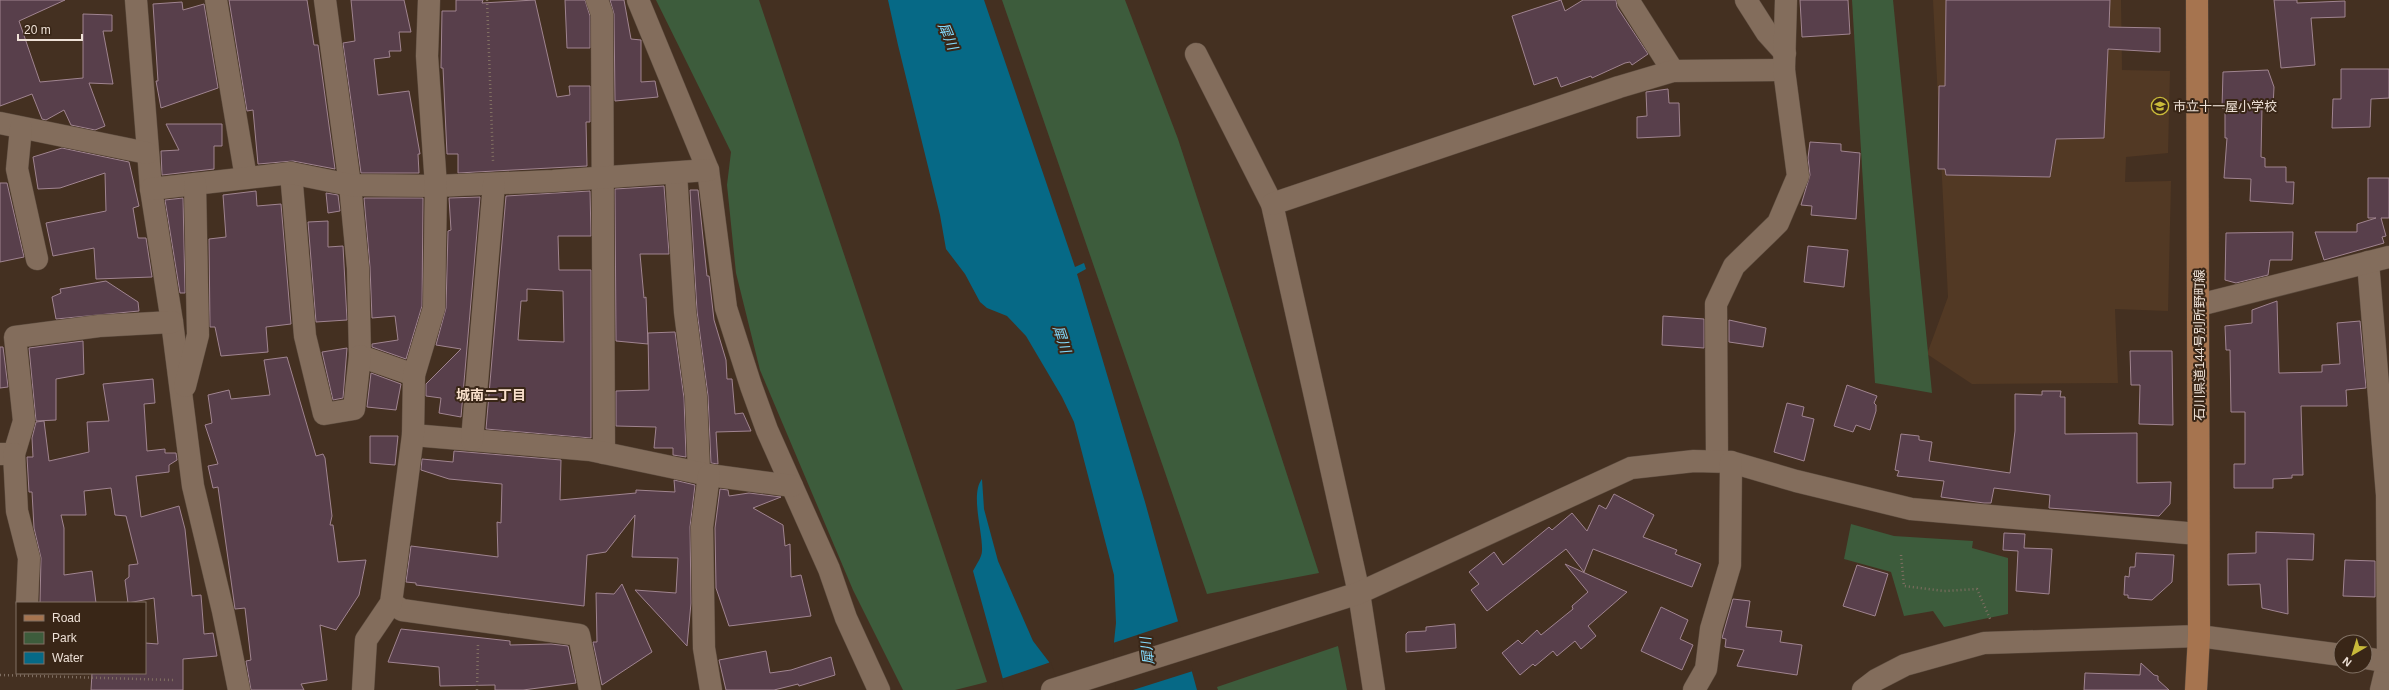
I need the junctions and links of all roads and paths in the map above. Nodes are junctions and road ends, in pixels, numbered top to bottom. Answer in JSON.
{"nodes":[{"id":1,"x":136,"y":0,"type":"edge"},
{"id":2,"x":216,"y":0,"type":"edge"},
{"id":3,"x":325,"y":0,"type":"edge"},
{"id":4,"x":429,"y":0,"type":"edge"},
{"id":5,"x":487,"y":0,"type":"edge"},
{"id":6,"x":597,"y":0,"type":"edge"},
{"id":7,"x":638,"y":0,"type":"edge"},
{"id":8,"x":1628,"y":0,"type":"edge"},
{"id":9,"x":1746,"y":0,"type":"edge"},
{"id":10,"x":1786,"y":0,"type":"edge"},
{"id":11,"x":2197,"y":0,"type":"edge"},
{"id":12,"x":1196,"y":54,"type":"dead end"},
{"id":13,"x":1785,"y":62,"type":"junction"},
{"id":14,"x":1673,"y":71,"type":"junction"},
{"id":15,"x":10,"y":125,"type":"edge"},
{"id":16,"x":147,"y":153,"type":"junction"},
{"id":17,"x":708,"y":170,"type":"junction"},
{"id":18,"x":291,"y":173,"type":"junction"},
{"id":19,"x":676,"y":173,"type":"junction"},
{"id":20,"x":246,"y":178,"type":"junction"},
{"id":21,"x":604,"y":178,"type":"junction"},
{"id":22,"x":195,"y":184,"type":"junction"},
{"id":23,"x":494,"y":184,"type":"junction"},
{"id":24,"x":350,"y":185,"type":"junction"},
{"id":25,"x":436,"y":186,"type":"junction"},
{"id":26,"x":150,"y":189,"type":"junction"},
{"id":27,"x":1272,"y":204,"type":"junction"},
{"id":28,"x":2389,"y":256,"type":"edge"},
{"id":29,"x":37,"y":259,"type":"dead end"},
{"id":30,"x":2368,"y":262,"type":"junction"},
{"id":31,"x":2199,"y":305,"type":"junction"},
{"id":32,"x":172,"y":322,"type":"junction"},
{"id":33,"x":360,"y":356,"type":"junction"},
{"id":34,"x":414,"y":375,"type":"junction"},
{"id":35,"x":182,"y":397,"type":"junction"},
{"id":36,"x":2384,"y":405,"type":"edge"},
{"id":37,"x":413,"y":436,"type":"junction"},
{"id":38,"x":472,"y":440,"type":"junction"},
{"id":39,"x":604,"y":453,"type":"junction"},
{"id":40,"x":7,"y":454,"type":"edge"},
{"id":41,"x":1724,"y":461,"type":"junction"},
{"id":42,"x":704,"y":474,"type":"junction"},
{"id":43,"x":792,"y":486,"type":"junction"},
{"id":44,"x":2198,"y":534,"type":"junction"},
{"id":45,"x":1901,"y":555,"type":"dead end"},
{"id":46,"x":1355,"y":594,"type":"junction"},
{"id":47,"x":28,"y":602,"type":"edge"},
{"id":48,"x":391,"y":603,"type":"junction"},
{"id":49,"x":2199,"y":636,"type":"junction"},
{"id":50,"x":1994,"y":644,"type":"junction"},
{"id":51,"x":2333,"y":654,"type":"edge"},
{"id":52,"x":2373,"y":659,"type":"edge"},
{"id":53,"x":2388,"y":662,"type":"edge"},
{"id":54,"x":0,"y":675,"type":"edge"},
{"id":55,"x":173,"y":680,"type":"dead end"},
{"id":56,"x":239,"y":690,"type":"edge"},
{"id":57,"x":363,"y":690,"type":"edge"},
{"id":58,"x":590,"y":690,"type":"edge"},
{"id":59,"x":711,"y":690,"type":"edge"},
{"id":60,"x":879,"y":690,"type":"edge"},
{"id":61,"x":1052,"y":690,"type":"edge"},
{"id":62,"x":1374,"y":690,"type":"edge"},
{"id":63,"x":1694,"y":690,"type":"edge"},
{"id":64,"x":1864,"y":690,"type":"edge"},
{"id":65,"x":2196,"y":690,"type":"edge"},
{"id":66,"x":2381,"y":690,"type":"edge"}],
"edges":[{"from":1,"to":16,"type":"street"},
{"from":2,"to":20,"type":"street"},
{"from":3,"to":24,"type":"street"},
{"from":4,"to":25,"type":"street"},
{"from":5,"to":23,"type":"path"},
{"from":6,"to":21,"type":"street"},
{"from":7,"to":17,"type":"street"},
{"from":8,"to":14,"type":"street"},
{"from":9,"to":13,"type":"street"},
{"from":10,"to":13,"type":"street"},
{"from":11,"to":31,"type":"main road","name":"石川県道144号別所野町線"},
{"from":12,"to":27,"type":"street"},
{"from":13,"to":14,"type":"street"},
{"from":13,"to":41,"type":"street"},
{"from":14,"to":27,"type":"street"},
{"from":15,"to":16,"type":"street"},
{"from":15,"to":29,"type":"street"},
{"from":16,"to":26,"type":"street"},
{"from":17,"to":19,"type":"street"},
{"from":17,"to":43,"type":"street"},
{"from":18,"to":20,"type":"street"},
{"from":18,"to":24,"type":"street"},
{"from":18,"to":33,"type":"street"},
{"from":19,"to":21,"type":"street"},
{"from":19,"to":42,"type":"street"},
{"from":20,"to":22,"type":"street"},
{"from":21,"to":23,"type":"street"},
{"from":21,"to":39,"type":"street"},
{"from":22,"to":26,"type":"street"},
{"from":22,"to":35,"type":"street"},
{"from":23,"to":25,"type":"street"},
{"from":23,"to":38,"type":"street"},
{"from":24,"to":25,"type":"street"},
{"from":24,"to":33,"type":"street"},
{"from":25,"to":34,"type":"street"},
{"from":26,"to":32,"type":"street"},
{"from":27,"to":46,"type":"street"},
{"from":28,"to":30,"type":"street"},
{"from":30,"to":31,"type":"street"},
{"from":30,"to":36,"type":"street"},
{"from":31,"to":44,"type":"main road","name":"石川県道144号別所野町線"},
{"from":32,"to":35,"type":"street"},
{"from":32,"to":40,"type":"street"},
{"from":33,"to":34,"type":"street"},
{"from":34,"to":37,"type":"street"},
{"from":35,"to":56,"type":"street"},
{"from":36,"to":53,"type":"street"},
{"from":37,"to":38,"type":"street"},
{"from":37,"to":48,"type":"street"},
{"from":38,"to":39,"type":"street"},
{"from":39,"to":42,"type":"street"},
{"from":40,"to":47,"type":"street"},
{"from":41,"to":44,"type":"street"},
{"from":41,"to":46,"type":"street"},
{"from":41,"to":63,"type":"street"},
{"from":42,"to":43,"type":"street"},
{"from":42,"to":59,"type":"street"},
{"from":43,"to":60,"type":"street"},
{"from":44,"to":49,"type":"main road","name":"石川県道144号別所野町線"},
{"from":45,"to":50,"type":"path"},
{"from":46,"to":61,"type":"street"},
{"from":46,"to":62,"type":"street"},
{"from":48,"to":57,"type":"street"},
{"from":48,"to":58,"type":"street"},
{"from":49,"to":50,"type":"street"},
{"from":49,"to":51,"type":"street"},
{"from":49,"to":65,"type":"main road","name":"石川県道144号別所野町線"},
{"from":50,"to":64,"type":"street"},
{"from":52,"to":53,"type":"street"},
{"from":53,"to":66,"type":"street"},
{"from":54,"to":55,"type":"path"}]}
